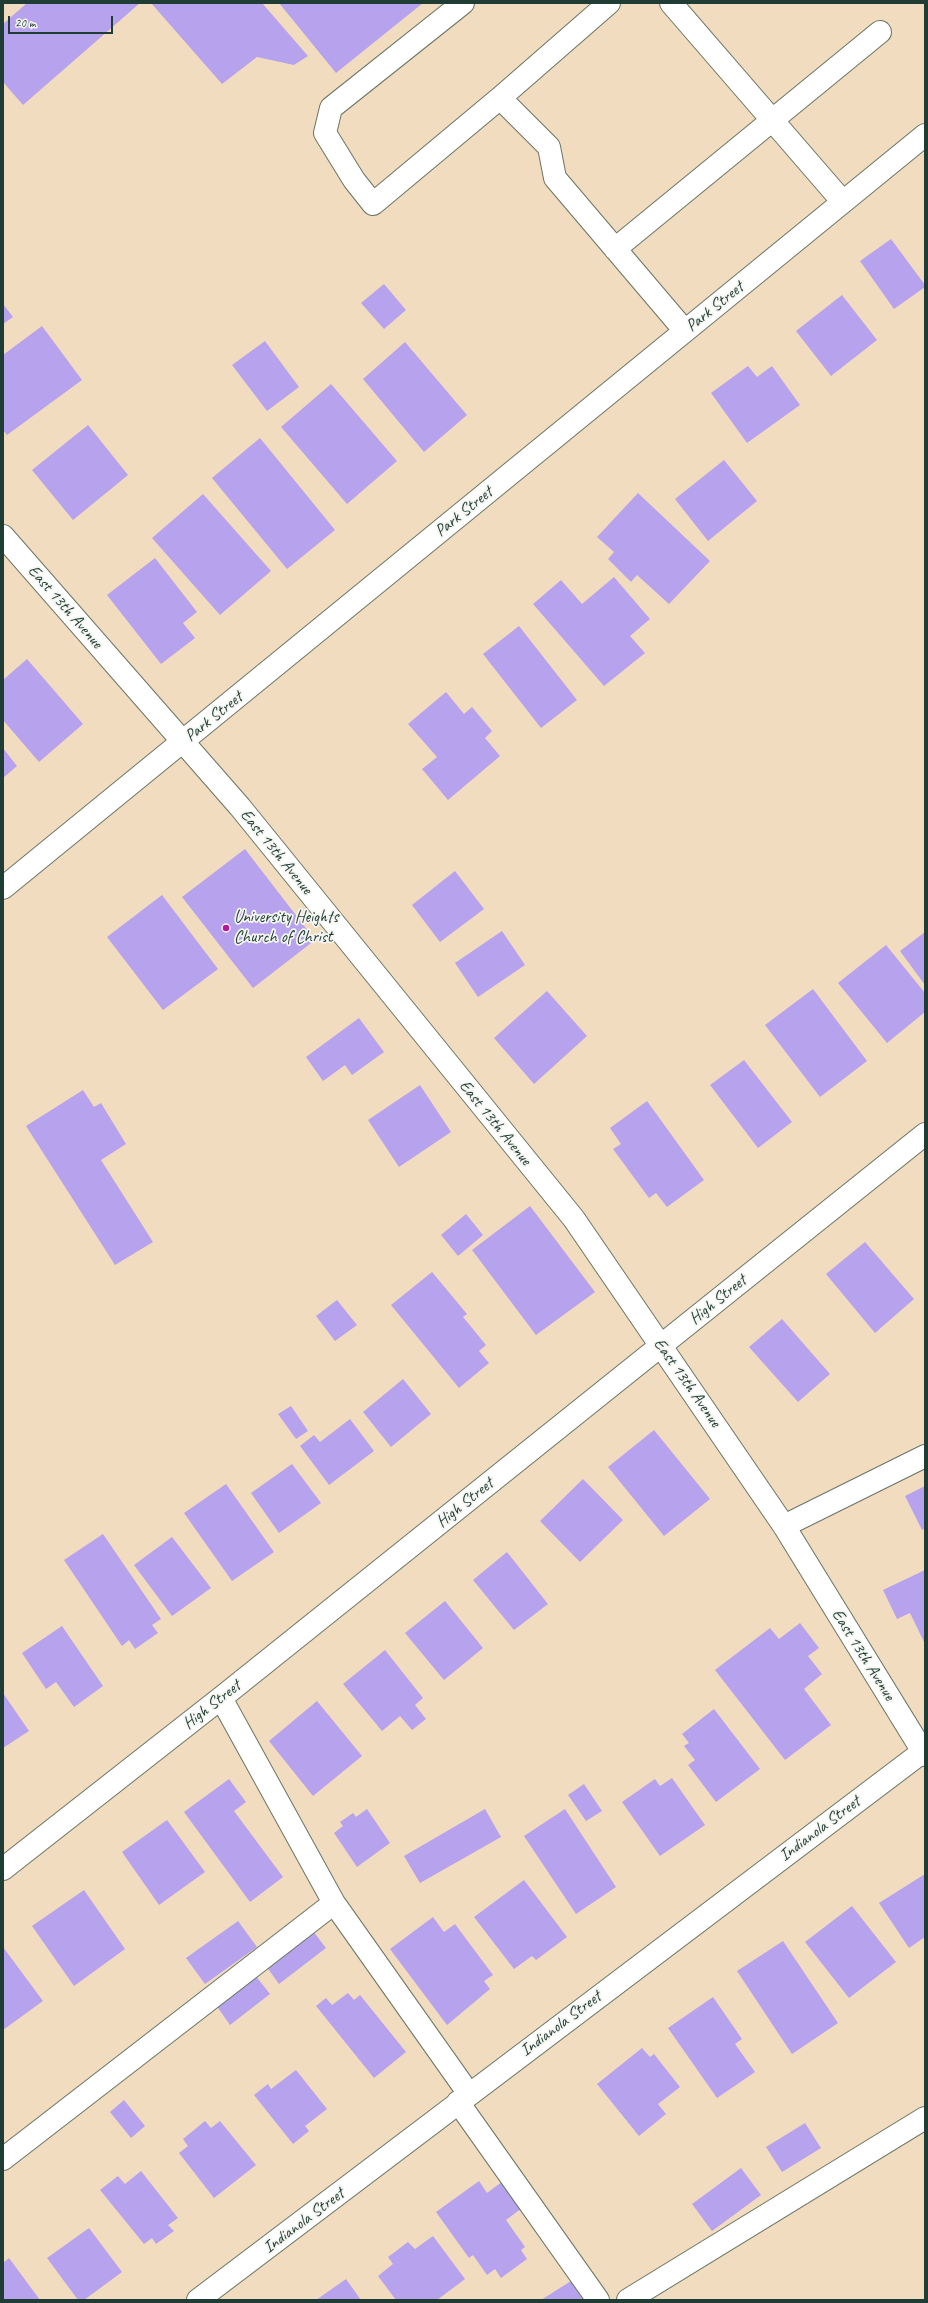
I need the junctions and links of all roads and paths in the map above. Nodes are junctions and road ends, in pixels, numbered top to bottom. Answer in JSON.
{"nodes":[{"id":1,"x":463,"y":3,"type":"edge"},
{"id":2,"x":609,"y":3,"type":"edge"},
{"id":3,"x":671,"y":3,"type":"edge"},
{"id":4,"x":880,"y":32,"type":"dead end"},
{"id":5,"x":500,"y":98,"type":"junction"},
{"id":6,"x":773,"y":120,"type":"junction"},
{"id":7,"x":925,"y":135,"type":"edge"},
{"id":8,"x":843,"y":202,"type":"junction"},
{"id":9,"x":615,"y":249,"type":"junction"},
{"id":10,"x":685,"y":331,"type":"junction"},
{"id":11,"x":3,"y":536,"type":"edge"},
{"id":12,"x":183,"y":742,"type":"junction"},
{"id":13,"x":3,"y":888,"type":"edge"},
{"id":14,"x":925,"y":1134,"type":"edge"},
{"id":15,"x":662,"y":1346,"type":"junction"},
{"id":16,"x":925,"y":1456,"type":"edge"},
{"id":17,"x":784,"y":1526,"type":"junction"},
{"id":18,"x":221,"y":1698,"type":"junction"},
{"id":19,"x":924,"y":1752,"type":"edge"},
{"id":20,"x":3,"y":1869,"type":"edge"},
{"id":21,"x":334,"y":1903,"type":"junction"},
{"id":22,"x":463,"y":2098,"type":"junction"},
{"id":23,"x":925,"y":2118,"type":"edge"},
{"id":24,"x":3,"y":2159,"type":"edge"},
{"id":25,"x":198,"y":2300,"type":"edge"},
{"id":26,"x":598,"y":2300,"type":"edge"},
{"id":27,"x":628,"y":2300,"type":"edge"}],
"edges":[{"from":1,"to":5,"type":"street"},
{"from":2,"to":5,"type":"street"},
{"from":3,"to":6,"type":"street"},
{"from":4,"to":6,"type":"street"},
{"from":5,"to":9,"type":"street"},
{"from":6,"to":8,"type":"street"},
{"from":6,"to":9,"type":"street"},
{"from":7,"to":8,"type":"street","name":"Park Street"},
{"from":8,"to":10,"type":"street","name":"Park Street"},
{"from":9,"to":10,"type":"street"},
{"from":10,"to":12,"type":"street","name":"Park Street"},
{"from":11,"to":12,"type":"street","name":"East 13th Avenue"},
{"from":12,"to":13,"type":"street","name":"Park Street"},
{"from":12,"to":15,"type":"street","name":"East 13th Avenue"},
{"from":14,"to":15,"type":"street","name":"High Street"},
{"from":15,"to":17,"type":"street","name":"East 13th Avenue"},
{"from":15,"to":18,"type":"street","name":"High Street"},
{"from":16,"to":17,"type":"street"},
{"from":17,"to":19,"type":"street","name":"East 13th Avenue"},
{"from":18,"to":20,"type":"street","name":"High Street"},
{"from":18,"to":21,"type":"street"},
{"from":19,"to":22,"type":"street","name":"Indianola Street"},
{"from":21,"to":22,"type":"street"},
{"from":21,"to":24,"type":"street"},
{"from":22,"to":25,"type":"street","name":"Indianola Street"},
{"from":22,"to":26,"type":"street"},
{"from":23,"to":27,"type":"street"}]}
